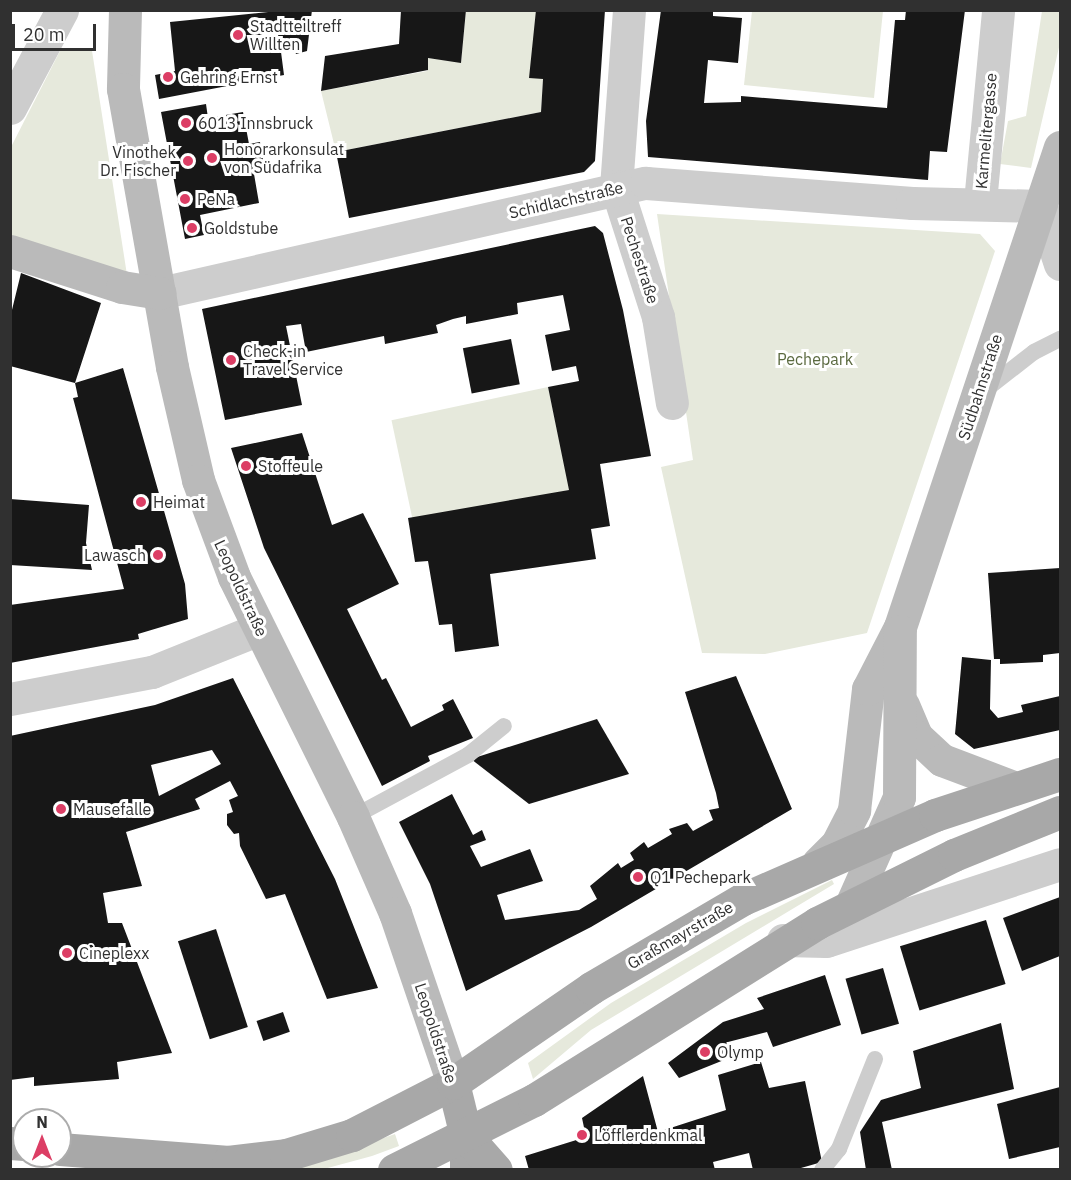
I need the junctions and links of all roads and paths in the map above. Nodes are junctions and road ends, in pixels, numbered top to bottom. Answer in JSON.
{"nodes":[{"id":1,"x":629,"y":10,"type":"edge"},
{"id":2,"x":998,"y":10,"type":"edge"},
{"id":3,"x":125,"y":11,"type":"edge"},
{"id":4,"x":54,"y":14,"type":"edge"},
{"id":5,"x":10,"y":108,"type":"edge"},
{"id":6,"x":1060,"y":147,"type":"edge"},
{"id":7,"x":616,"y":186,"type":"junction"},
{"id":8,"x":980,"y":202,"type":"junction"},
{"id":9,"x":1041,"y":206,"type":"junction"},
{"id":10,"x":10,"y":251,"type":"edge"},
{"id":11,"x":1060,"y":264,"type":"edge"},
{"id":12,"x":160,"y":293,"type":"junction"},
{"id":13,"x":1060,"y":339,"type":"edge"},
{"id":14,"x":977,"y":397,"type":"junction"},
{"id":15,"x":672,"y":403,"type":"dead end"},
{"id":16,"x":900,"y":627,"type":"junction"},
{"id":17,"x":259,"y":629,"type":"junction"},
{"id":18,"x":10,"y":699,"type":"edge"},
{"id":19,"x":901,"y":700,"type":"junction"},
{"id":20,"x":504,"y":726,"type":"dead end"},
{"id":21,"x":1060,"y":774,"type":"edge"},
{"id":22,"x":1016,"y":788,"type":"junction"},
{"id":23,"x":1060,"y":812,"type":"edge"},
{"id":24,"x":353,"y":817,"type":"junction"},
{"id":25,"x":886,"y":836,"type":"junction"},
{"id":26,"x":818,"y":863,"type":"junction"},
{"id":27,"x":1060,"y":864,"type":"edge"},
{"id":28,"x":851,"y":905,"type":"junction"},
{"id":29,"x":783,"y":940,"type":"junction"},
{"id":30,"x":875,"y":1059,"type":"dead end"},
{"id":31,"x":453,"y":1083,"type":"junction"},
{"id":32,"x":466,"y":1136,"type":"junction"},
{"id":33,"x":72,"y":1150,"type":"edge"},
{"id":34,"x":394,"y":1170,"type":"edge"},
{"id":35,"x":466,"y":1170,"type":"edge"},
{"id":36,"x":496,"y":1170,"type":"edge"},
{"id":37,"x":822,"y":1170,"type":"edge"}],
"edges":[{"from":1,"to":7,"type":"street","name":"Pechestraße"},
{"from":2,"to":8,"type":"street","name":"Karmelitergasse"},
{"from":3,"to":12,"type":"street","name":"Leopoldstraße"},
{"from":4,"to":5,"type":"street"},
{"from":6,"to":9,"type":"street","name":"Südbahnstraße"},
{"from":7,"to":8,"type":"street","name":"Schidlachstraße"},
{"from":7,"to":12,"type":"street","name":"Schidlachstraße"},
{"from":7,"to":15,"type":"street","name":"Pechestraße"},
{"from":8,"to":9,"type":"street","name":"Karmelitergasse"},
{"from":9,"to":11,"type":"street"},
{"from":9,"to":14,"type":"street","name":"Südbahnstraße"},
{"from":10,"to":12,"type":"street"},
{"from":12,"to":17,"type":"street","name":"Leopoldstraße"},
{"from":13,"to":14,"type":"lane"},
{"from":14,"to":16,"type":"street","name":"Südbahnstraße"},
{"from":16,"to":19,"type":"street"},
{"from":16,"to":26,"type":"street"},
{"from":17,"to":18,"type":"street"},
{"from":17,"to":24,"type":"street","name":"Leopoldstraße"},
{"from":19,"to":22,"type":"street"},
{"from":19,"to":25,"type":"street"},
{"from":20,"to":24,"type":"lane"},
{"from":21,"to":22,"type":"main road","name":"Graßmayrstraße"},
{"from":22,"to":25,"type":"main road","name":"Graßmayrstraße"},
{"from":23,"to":28,"type":"main road"},
{"from":24,"to":31,"type":"street","name":"Leopoldstraße"},
{"from":25,"to":26,"type":"main road","name":"Graßmayrstraße"},
{"from":25,"to":28,"type":"street"},
{"from":26,"to":31,"type":"main road","name":"Graßmayrstraße"},
{"from":27,"to":29,"type":"street"},
{"from":28,"to":29,"type":"main road"},
{"from":29,"to":32,"type":"main road"},
{"from":30,"to":37,"type":"lane"},
{"from":31,"to":32,"type":"main road","name":"Leopoldstraße"},
{"from":31,"to":33,"type":"main road","name":"Graßmayrstraße"},
{"from":32,"to":34,"type":"main road"},
{"from":32,"to":35,"type":"main road","name":"Leopoldstraße"},
{"from":32,"to":36,"type":"main road","name":"Leopoldstraße"}]}
